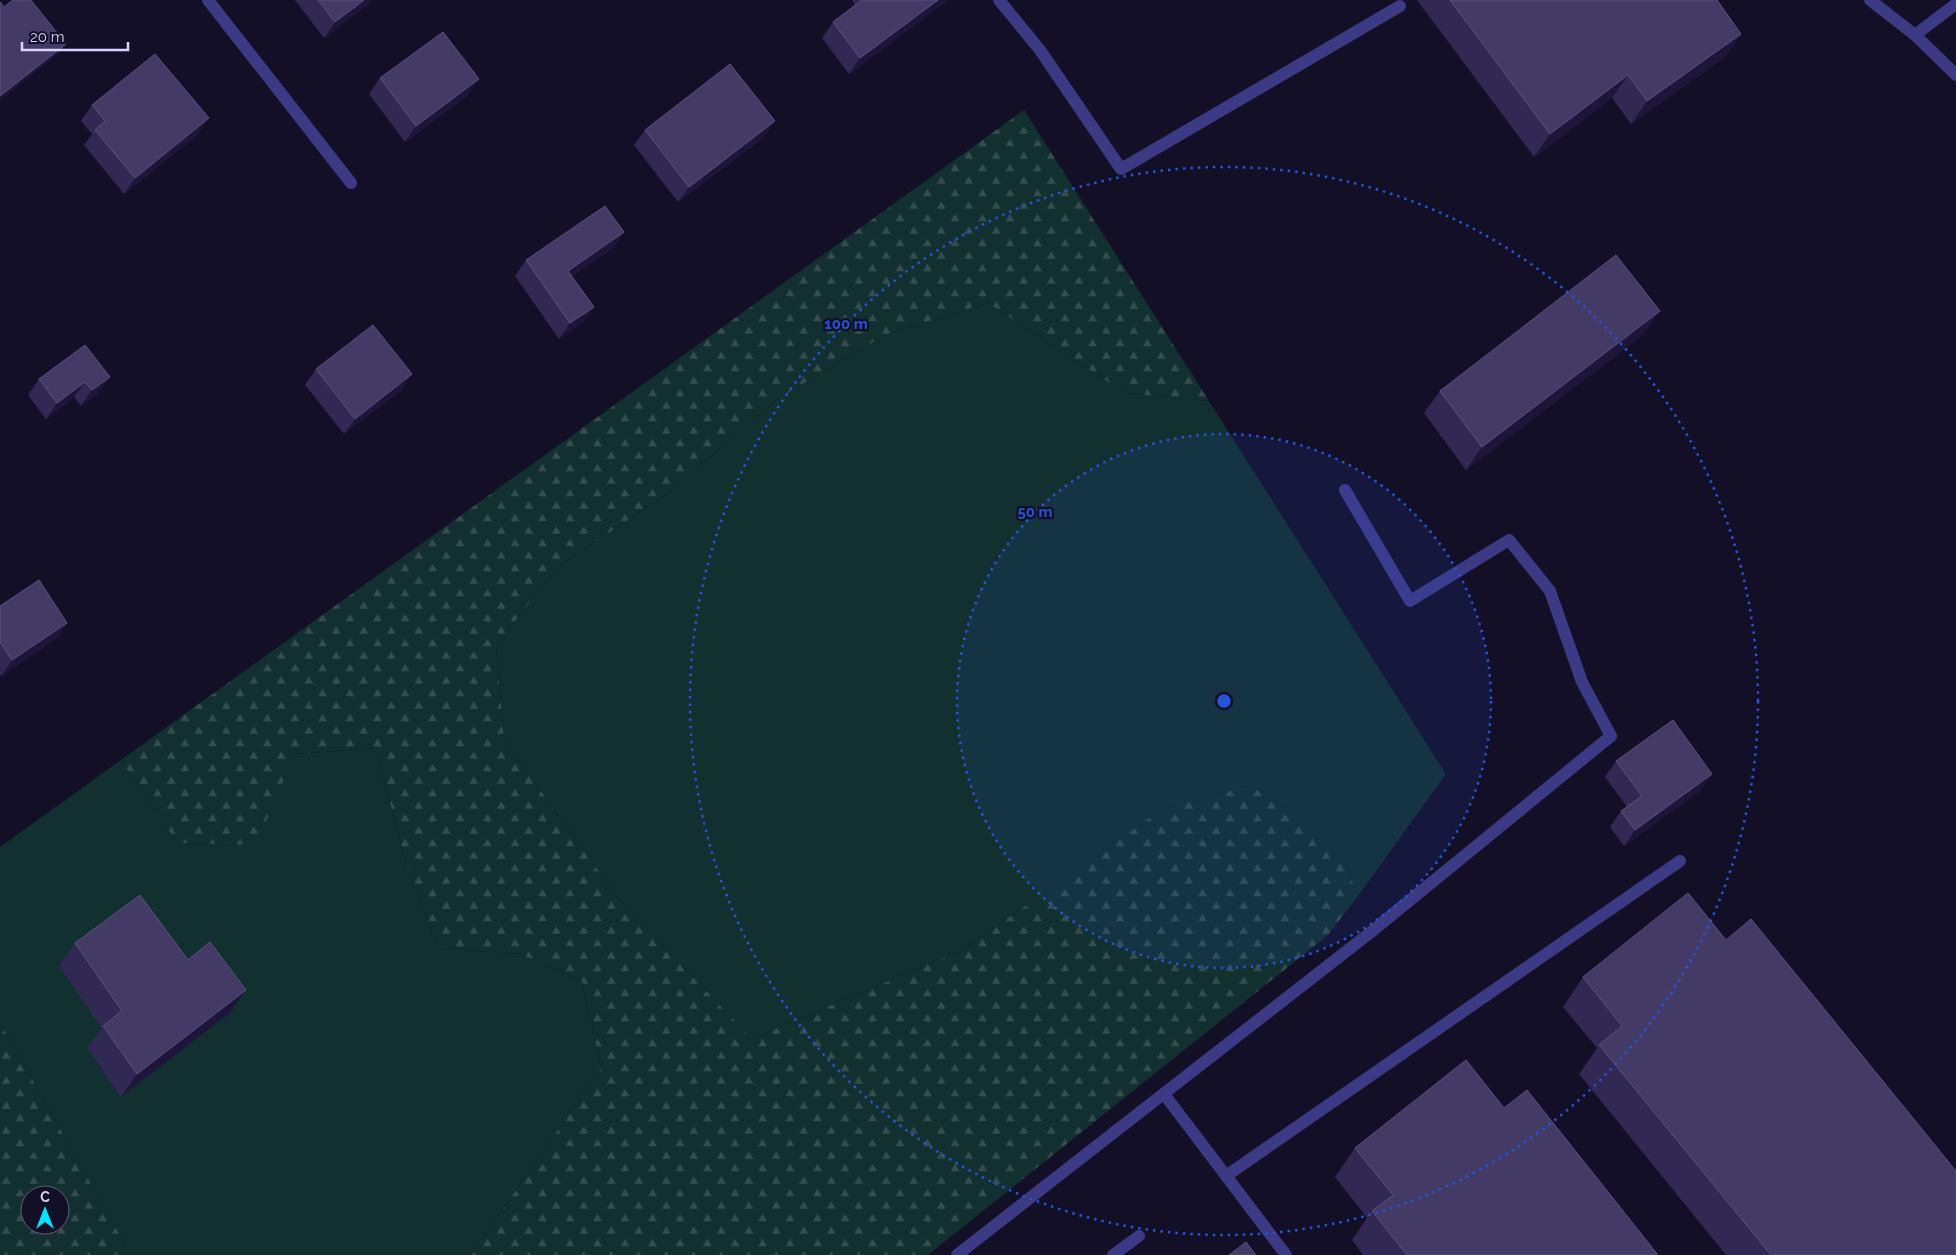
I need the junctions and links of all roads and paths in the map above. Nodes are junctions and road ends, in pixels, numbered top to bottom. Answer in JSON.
{"nodes":[{"id":1,"x":208,"y":0,"type":"edge"},
{"id":2,"x":998,"y":0,"type":"edge"},
{"id":3,"x":1870,"y":0,"type":"edge"},
{"id":4,"x":1956,"y":4,"type":"edge"},
{"id":5,"x":1400,"y":6,"type":"dead end"},
{"id":6,"x":1915,"y":35,"type":"junction"},
{"id":7,"x":1956,"y":75,"type":"edge"},
{"id":8,"x":351,"y":183,"type":"dead end"},
{"id":9,"x":1345,"y":490,"type":"dead end"},
{"id":10,"x":1680,"y":860,"type":"dead end"},
{"id":11,"x":1164,"y":1094,"type":"junction"},
{"id":12,"x":1226,"y":1176,"type":"junction"},
{"id":13,"x":1139,"y":1236,"type":"dead end"},
{"id":14,"x":957,"y":1255,"type":"edge"},
{"id":15,"x":1113,"y":1255,"type":"edge"},
{"id":16,"x":1286,"y":1255,"type":"edge"}],
"edges":[{"from":1,"to":8,"type":"street"},
{"from":2,"to":5,"type":"street"},
{"from":3,"to":6,"type":"street"},
{"from":4,"to":6,"type":"street"},
{"from":6,"to":7,"type":"street"},
{"from":9,"to":11,"type":"street"},
{"from":10,"to":12,"type":"street"},
{"from":11,"to":12,"type":"street"},
{"from":11,"to":14,"type":"street"},
{"from":12,"to":16,"type":"street"},
{"from":13,"to":15,"type":"street"}]}
